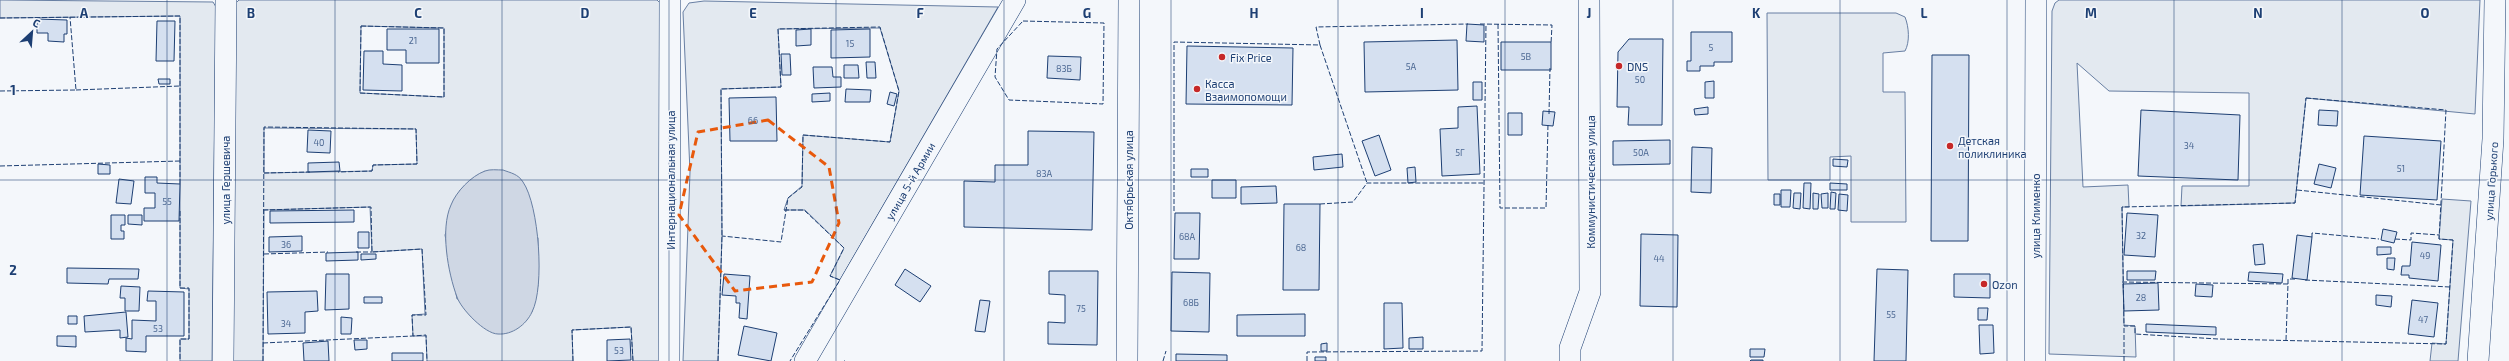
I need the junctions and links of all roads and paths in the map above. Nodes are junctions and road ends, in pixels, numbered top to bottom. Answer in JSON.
{"nodes":[{"id":1,"x":226,"y":0,"type":"edge"},
{"id":2,"x":670,"y":0,"type":"edge"},
{"id":3,"x":1015,"y":0,"type":"edge"},
{"id":4,"x":1129,"y":0,"type":"edge"},
{"id":5,"x":1589,"y":0,"type":"edge"},
{"id":6,"x":2036,"y":0,"type":"edge"},
{"id":7,"x":2495,"y":0,"type":"edge"},
{"id":8,"x":1570,"y":354,"type":"edge"},
{"id":9,"x":223,"y":361,"type":"edge"},
{"id":10,"x":670,"y":361,"type":"edge"},
{"id":11,"x":805,"y":361,"type":"edge"},
{"id":12,"x":1127,"y":361,"type":"edge"},
{"id":13,"x":2035,"y":361,"type":"edge"},
{"id":14,"x":2478,"y":361,"type":"edge"}],
"edges":[{"from":1,"to":9,"type":"street","name":"улица Гершевича"},
{"from":2,"to":10,"type":"street","name":"Интернациональная улица"},
{"from":3,"to":11,"type":"street","name":"улица 5-й Армии"},
{"from":4,"to":12,"type":"street","name":"Октябрьская улица"},
{"from":5,"to":8,"type":"street","name":"Коммунистическая улица"},
{"from":6,"to":13,"type":"street","name":"улица Клименко"},
{"from":7,"to":14,"type":"street","name":"улица Горького"}]}
